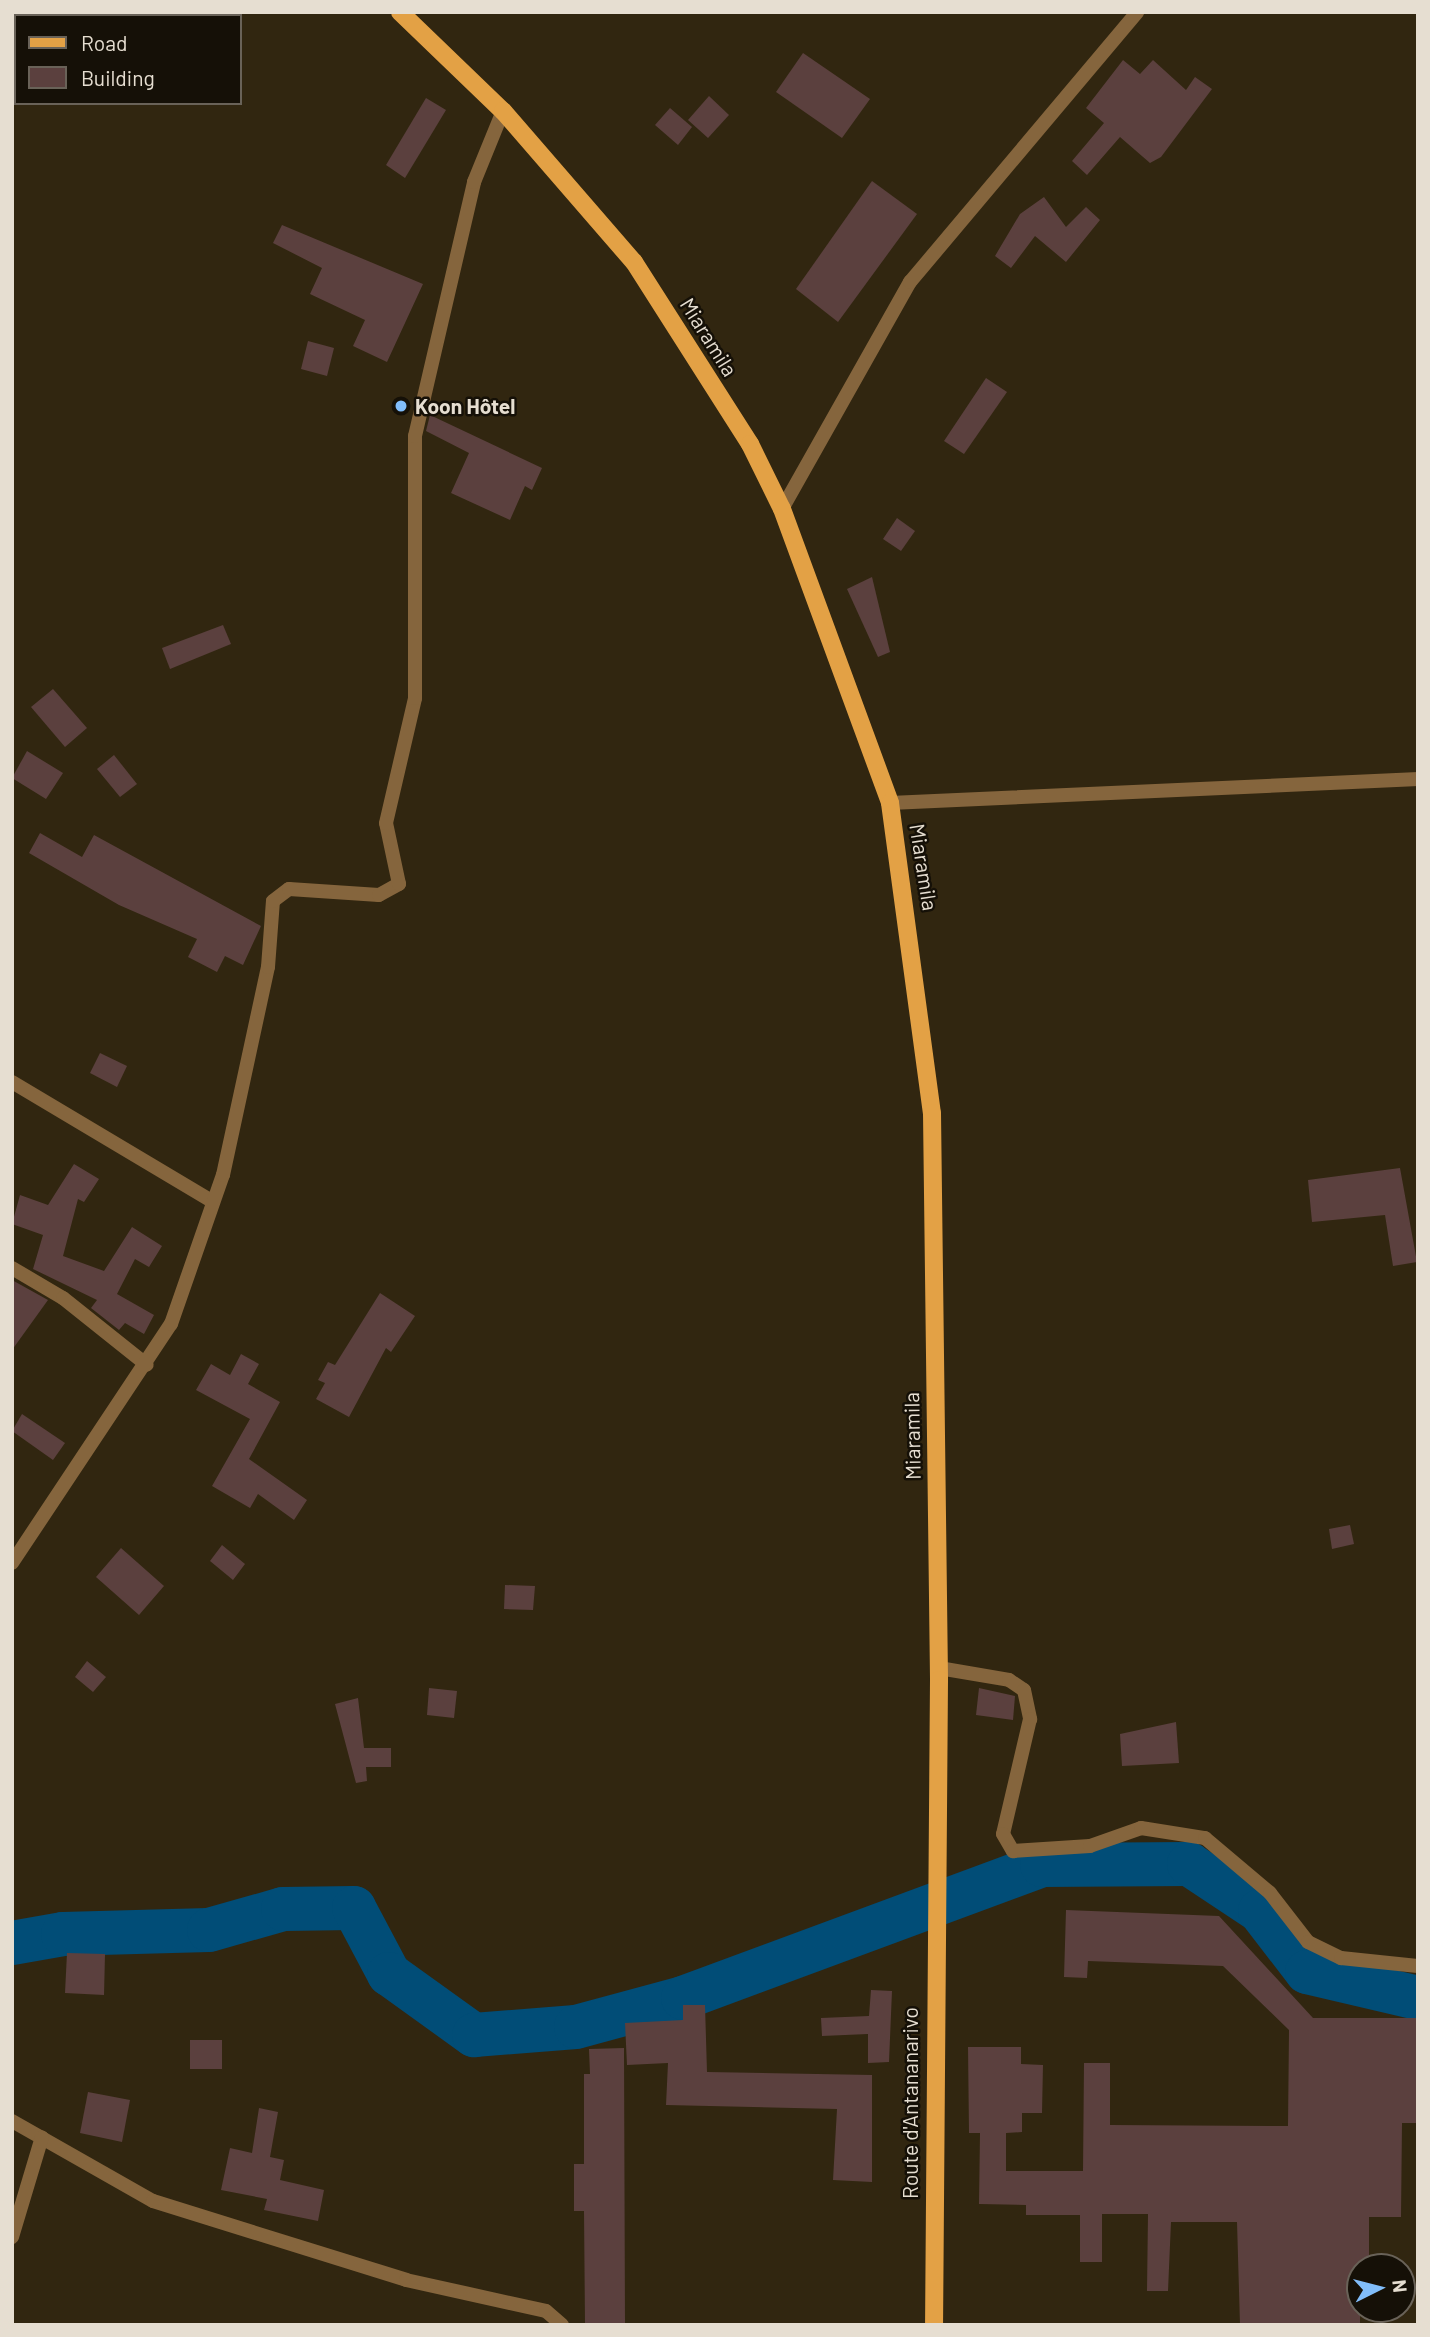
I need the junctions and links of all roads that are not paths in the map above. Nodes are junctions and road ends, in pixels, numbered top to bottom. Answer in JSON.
{"nodes":[{"id":1,"x":400,"y":12,"type":"edge"},
{"id":2,"x":1137,"y":12,"type":"edge"},
{"id":3,"x":503,"y":111,"type":"junction"},
{"id":4,"x":782,"y":509,"type":"junction"},
{"id":5,"x":1418,"y":779,"type":"edge"},
{"id":6,"x":890,"y":803,"type":"junction"},
{"id":7,"x":12,"y":1083,"type":"edge"},
{"id":8,"x":213,"y":1202,"type":"junction"},
{"id":9,"x":12,"y":1268,"type":"edge"},
{"id":10,"x":147,"y":1365,"type":"junction"},
{"id":11,"x":12,"y":1563,"type":"edge"},
{"id":12,"x":939,"y":1668,"type":"junction"},
{"id":13,"x":934,"y":1881,"type":"joint"},
{"id":14,"x":1418,"y":1966,"type":"edge"},
{"id":15,"x":12,"y":2121,"type":"edge"},
{"id":16,"x":42,"y":2137,"type":"junction"},
{"id":17,"x":12,"y":2237,"type":"edge"},
{"id":18,"x":562,"y":2325,"type":"edge"},
{"id":19,"x":934,"y":2325,"type":"edge"}],
"edges":[{"from":1,"to":3,"type":"main road","name":"Miaramila"},
{"from":2,"to":4,"type":"street"},
{"from":3,"to":4,"type":"main road","name":"Miaramila"},
{"from":3,"to":8,"type":"street"},
{"from":4,"to":6,"type":"main road","name":"Miaramila"},
{"from":5,"to":6,"type":"street"},
{"from":6,"to":12,"type":"main road","name":"Miaramila"},
{"from":7,"to":8,"type":"street"},
{"from":8,"to":10,"type":"street"},
{"from":9,"to":10,"type":"street"},
{"from":10,"to":11,"type":"street"},
{"from":12,"to":13,"type":"main road","name":"Miaramila"},
{"from":12,"to":14,"type":"street"},
{"from":13,"to":19,"type":"main road","name":"Route d'Antananarivo"},
{"from":15,"to":16,"type":"street"},
{"from":16,"to":17,"type":"street"},
{"from":16,"to":18,"type":"street"}]}
